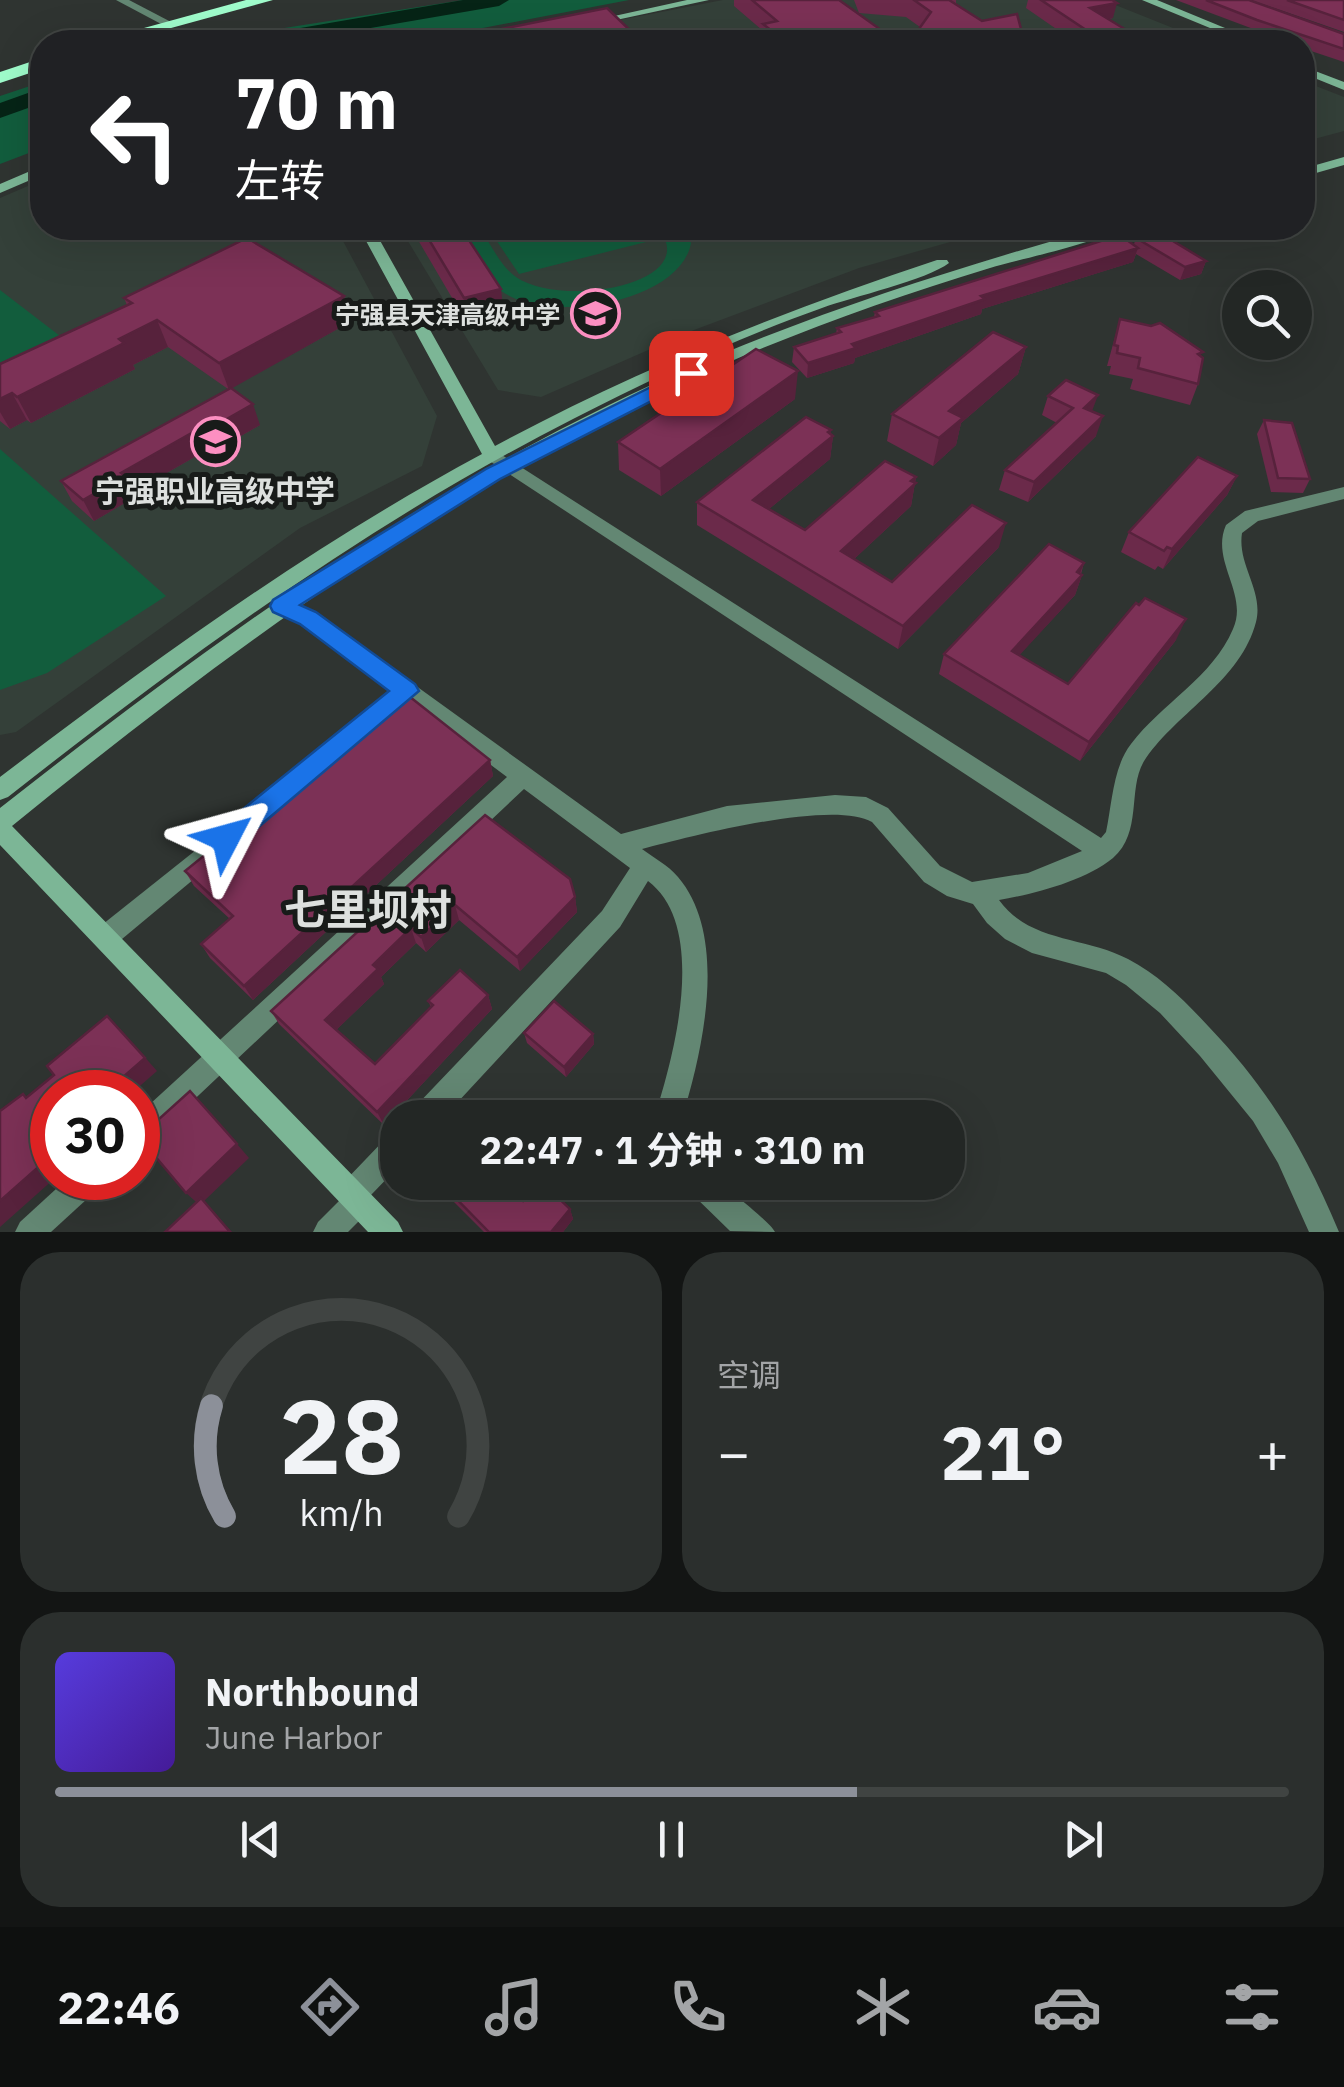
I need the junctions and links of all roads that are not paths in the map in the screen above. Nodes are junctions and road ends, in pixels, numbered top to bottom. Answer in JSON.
{"nodes":[{"id":1,"x":121,"y":0,"type":"edge"},
{"id":2,"x":265,"y":0,"type":"edge"},
{"id":3,"x":704,"y":0,"type":"edge"},
{"id":4,"x":1130,"y":0,"type":"edge"},
{"id":5,"x":1147,"y":0,"type":"edge"},
{"id":6,"x":166,"y":23,"type":"junction"},
{"id":7,"x":579,"y":24,"type":"edge"},
{"id":8,"x":142,"y":30,"type":"edge"},
{"id":9,"x":1205,"y":30,"type":"edge"},
{"id":10,"x":1223,"y":30,"type":"edge"},
{"id":11,"x":30,"y":67,"type":"edge"},
{"id":12,"x":1315,"y":71,"type":"edge"},
{"id":13,"x":0,"y":78,"type":"edge"},
{"id":14,"x":1344,"y":82,"type":"edge"},
{"id":15,"x":1344,"y":149,"type":"edge"},
{"id":16,"x":1315,"y":157,"type":"edge"},
{"id":17,"x":1344,"y":161,"type":"edge"},
{"id":18,"x":1315,"y":169,"type":"edge"},
{"id":19,"x":30,"y":175,"type":"edge"},
{"id":20,"x":0,"y":189,"type":"edge"},
{"id":21,"x":373,"y":240,"type":"edge"},
{"id":22,"x":1023,"y":240,"type":"edge"},
{"id":23,"x":1070,"y":240,"type":"edge"},
{"id":24,"x":499,"y":460,"type":"junction"},
{"id":25,"x":1344,"y":493,"type":"edge"},
{"id":26,"x":281,"y":606,"type":"junction"},
{"id":27,"x":406,"y":691,"type":"junction"},
{"id":28,"x":522,"y":777,"type":"junction"},
{"id":29,"x":286,"y":789,"type":"edge"},
{"id":30,"x":0,"y":790,"type":"edge"},
{"id":31,"x":0,"y":822,"type":"edge"},
{"id":32,"x":0,"y":829,"type":"edge"},
{"id":33,"x":226,"y":838,"type":"edge"},
{"id":34,"x":615,"y":846,"type":"junction"},
{"id":35,"x":1103,"y":852,"type":"junction"},
{"id":36,"x":646,"y":864,"type":"junction"},
{"id":37,"x":979,"y":892,"type":"junction"},
{"id":38,"x":106,"y":936,"type":"junction"},
{"id":39,"x":221,"y":1056,"type":"junction"},
{"id":40,"x":441,"y":1100,"type":"edge"},
{"id":41,"x":672,"y":1100,"type":"edge"},
{"id":42,"x":160,"y":1112,"type":"edge"},
{"id":43,"x":380,"y":1167,"type":"edge"},
{"id":44,"x":355,"y":1197,"type":"junction"},
{"id":45,"x":65,"y":1200,"type":"edge"},
{"id":46,"x":718,"y":1200,"type":"edge"},
{"id":47,"x":30,"y":1232,"type":"edge"},
{"id":48,"x":328,"y":1232,"type":"edge"},
{"id":49,"x":388,"y":1232,"type":"edge"},
{"id":50,"x":760,"y":1232,"type":"edge"},
{"id":51,"x":1324,"y":1232,"type":"edge"}],
"edges":[{"from":1,"to":6,"type":"street"},
{"from":2,"to":6,"type":"highway"},
{"from":3,"to":7,"type":"street"},
{"from":4,"to":9,"type":"street"},
{"from":5,"to":10,"type":"street"},
{"from":6,"to":8,"type":"highway"},
{"from":11,"to":13,"type":"highway"},
{"from":12,"to":14,"type":"street"},
{"from":15,"to":16,"type":"street"},
{"from":17,"to":18,"type":"street"},
{"from":19,"to":20,"type":"street"},
{"from":21,"to":24,"type":"street"},
{"from":22,"to":24,"type":"street"},
{"from":23,"to":24,"type":"street"},
{"from":24,"to":26,"type":"street"},
{"from":24,"to":30,"type":"street"},
{"from":24,"to":35,"type":"street"},
{"from":25,"to":35,"type":"street"},
{"from":26,"to":27,"type":"street"},
{"from":26,"to":31,"type":"street"},
{"from":27,"to":28,"type":"street"},
{"from":27,"to":29,"type":"street"},
{"from":28,"to":34,"type":"street"},
{"from":28,"to":39,"type":"street"},
{"from":32,"to":38,"type":"street"},
{"from":33,"to":38,"type":"street"},
{"from":34,"to":36,"type":"street"},
{"from":34,"to":37,"type":"street"},
{"from":35,"to":37,"type":"street"},
{"from":36,"to":40,"type":"street"},
{"from":36,"to":41,"type":"street"},
{"from":37,"to":51,"type":"street"},
{"from":38,"to":39,"type":"street"},
{"from":39,"to":42,"type":"street"},
{"from":39,"to":44,"type":"street"},
{"from":43,"to":44,"type":"street"},
{"from":44,"to":48,"type":"street"},
{"from":44,"to":49,"type":"street"},
{"from":45,"to":47,"type":"street"},
{"from":46,"to":50,"type":"street"}]}
